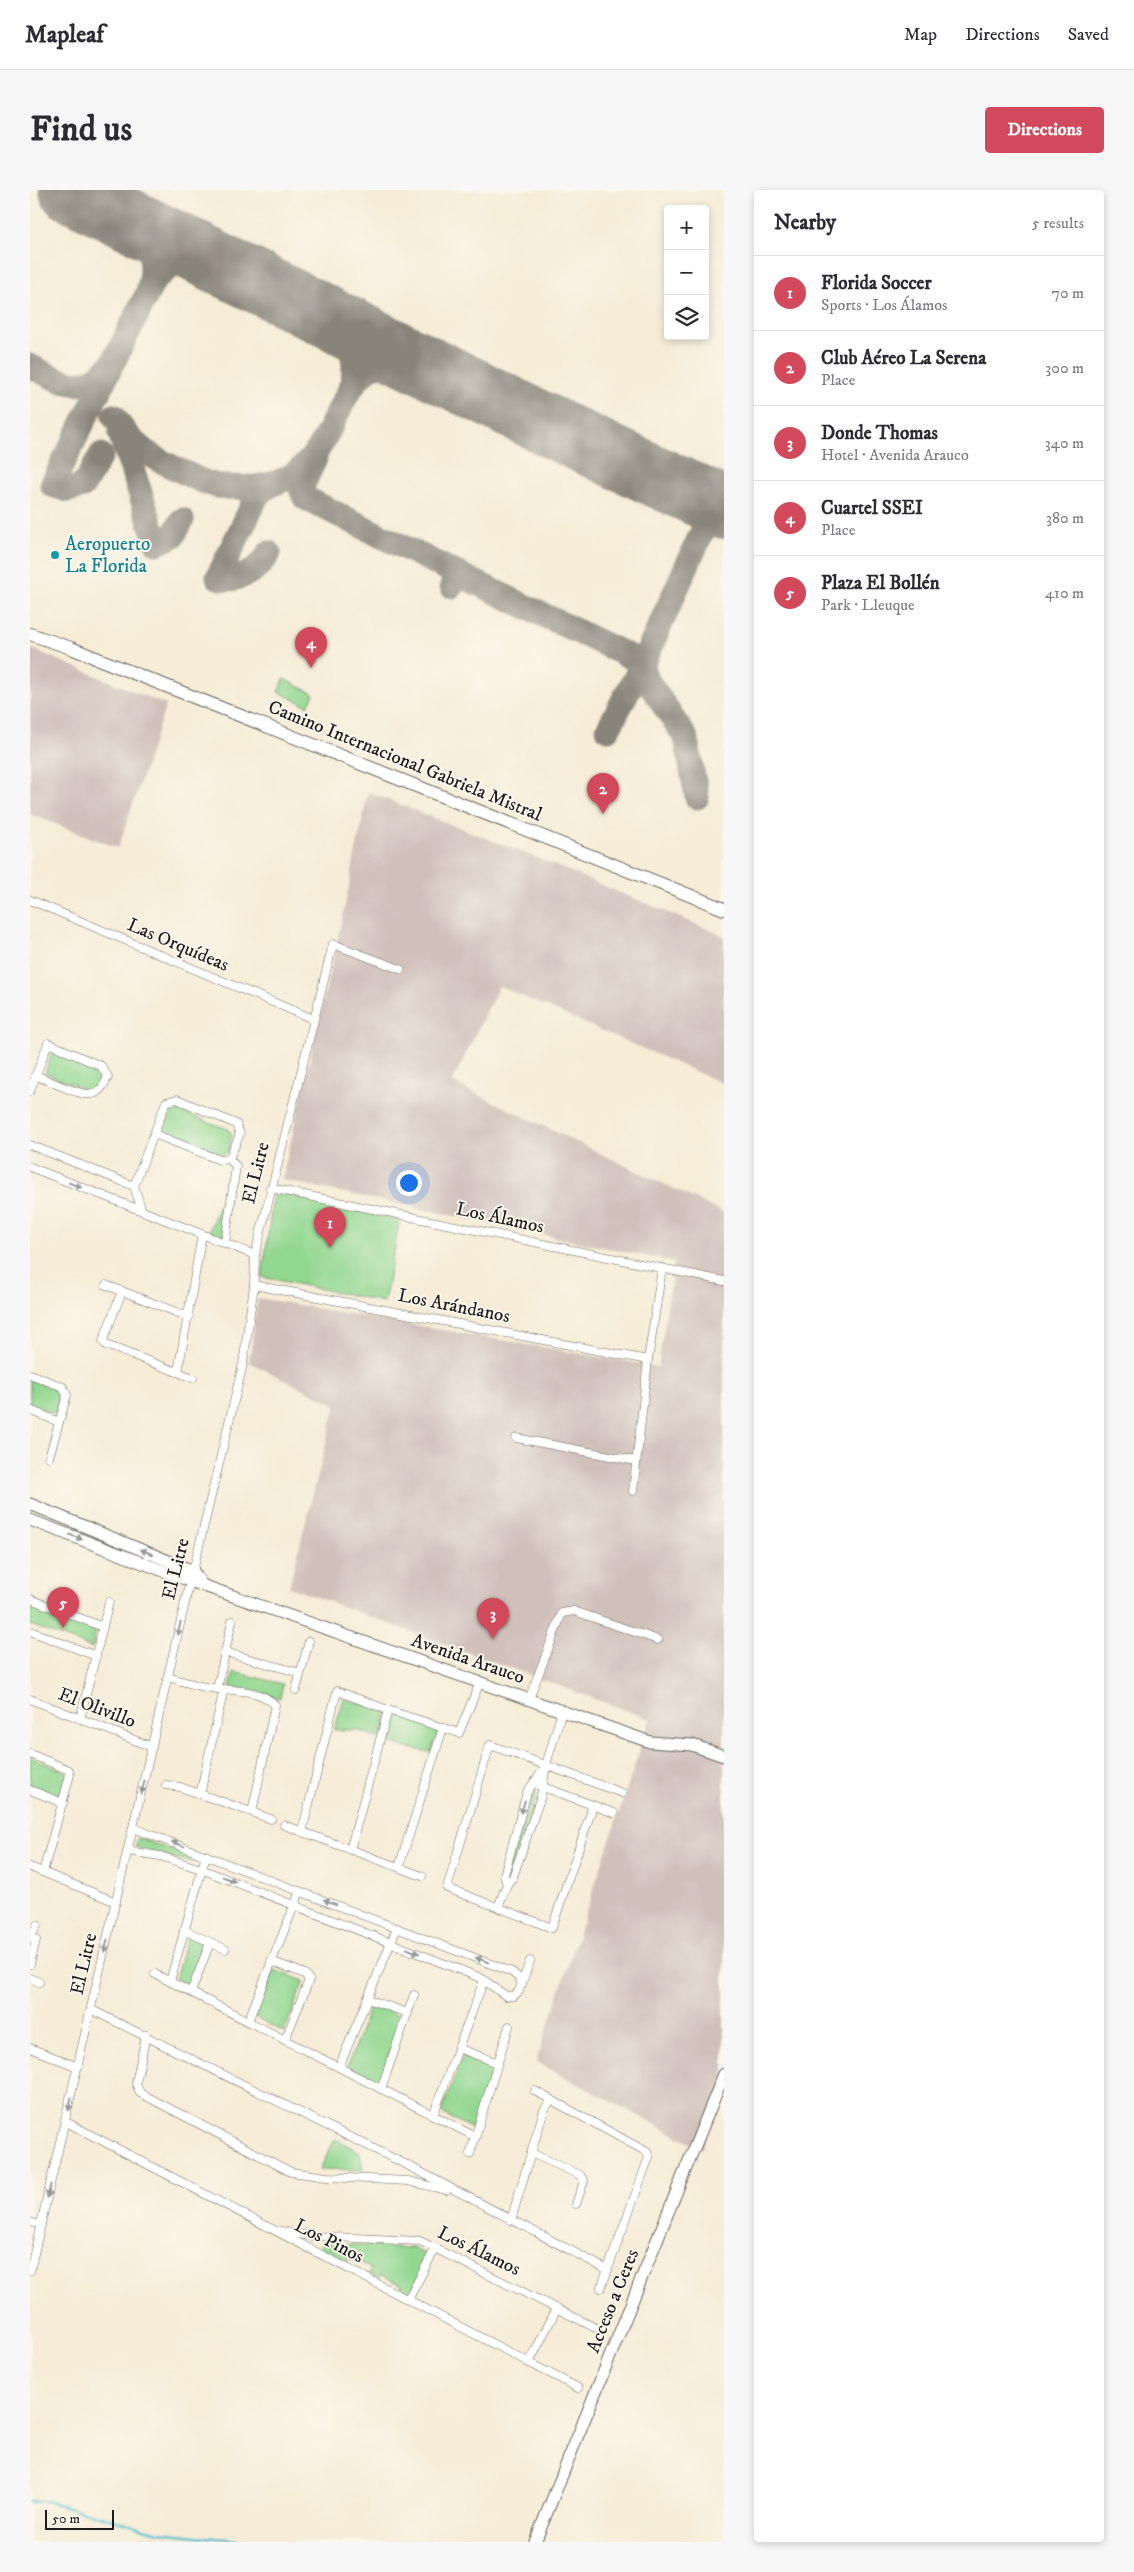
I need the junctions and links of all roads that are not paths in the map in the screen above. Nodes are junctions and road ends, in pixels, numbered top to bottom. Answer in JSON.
{"nodes":[{"id":1,"x":30,"y":628,"type":"edge"},
{"id":2,"x":30,"y":634,"type":"edge"},
{"id":3,"x":71,"y":648,"type":"junction"},
{"id":4,"x":30,"y":900,"type":"edge"},
{"id":5,"x":724,"y":909,"type":"edge"},
{"id":6,"x":400,"y":969,"type":"dead end"},
{"id":7,"x":313,"y":1019,"type":"junction"},
{"id":8,"x":36,"y":1075,"type":"junction"},
{"id":9,"x":30,"y":1091,"type":"edge"},
{"id":10,"x":154,"y":1134,"type":"junction"},
{"id":11,"x":30,"y":1145,"type":"edge"},
{"id":12,"x":230,"y":1159,"type":"junction"},
{"id":13,"x":30,"y":1167,"type":"edge"},
{"id":14,"x":134,"y":1186,"type":"junction"},
{"id":15,"x":270,"y":1188,"type":"junction"},
{"id":16,"x":142,"y":1210,"type":"junction"},
{"id":17,"x":202,"y":1234,"type":"junction"},
{"id":18,"x":224,"y":1243,"type":"junction"},
{"id":19,"x":255,"y":1255,"type":"junction"},
{"id":20,"x":662,"y":1268,"type":"junction"},
{"id":21,"x":724,"y":1281,"type":"edge"},
{"id":22,"x":106,"y":1285,"type":"dead end"},
{"id":23,"x":254,"y":1285,"type":"junction"},
{"id":24,"x":122,"y":1291,"type":"junction"},
{"id":25,"x":189,"y":1317,"type":"junction"},
{"id":26,"x":648,"y":1360,"type":"junction"},
{"id":27,"x":178,"y":1372,"type":"junction"},
{"id":28,"x":30,"y":1374,"type":"edge"},
{"id":29,"x":193,"y":1378,"type":"dead end"},
{"id":30,"x":30,"y":1410,"type":"edge"},
{"id":31,"x":60,"y":1422,"type":"junction"},
{"id":32,"x":516,"y":1438,"type":"dead end"},
{"id":33,"x":49,"y":1457,"type":"dead end"},
{"id":34,"x":636,"y":1460,"type":"junction"},
{"id":35,"x":633,"y":1490,"type":"dead end"},
{"id":36,"x":30,"y":1504,"type":"edge"},
{"id":37,"x":30,"y":1520,"type":"edge"},
{"id":38,"x":192,"y":1576,"type":"junction"},
{"id":39,"x":30,"y":1599,"type":"edge"},
{"id":40,"x":109,"y":1602,"type":"dead end"},
{"id":41,"x":232,"y":1621,"type":"dead end"},
{"id":42,"x":103,"y":1627,"type":"junction"},
{"id":43,"x":30,"y":1631,"type":"edge"},
{"id":44,"x":658,"y":1640,"type":"dead end"},
{"id":45,"x":309,"y":1641,"type":"dead end"},
{"id":46,"x":225,"y":1652,"type":"junction"},
{"id":47,"x":96,"y":1656,"type":"junction"},
{"id":48,"x":300,"y":1673,"type":"junction"},
{"id":49,"x":168,"y":1677,"type":"junction"},
{"id":50,"x":480,"y":1682,"type":"junction"},
{"id":51,"x":221,"y":1689,"type":"junction"},
{"id":52,"x":296,"y":1690,"type":"dead end"},
{"id":53,"x":30,"y":1699,"type":"edge"},
{"id":54,"x":529,"y":1700,"type":"junction"},
{"id":55,"x":388,"y":1710,"type":"junction"},
{"id":56,"x":562,"y":1711,"type":"junction"},
{"id":57,"x":80,"y":1719,"type":"junction"},
{"id":58,"x":443,"y":1728,"type":"junction"},
{"id":59,"x":152,"y":1748,"type":"junction"},
{"id":60,"x":30,"y":1754,"type":"edge"},
{"id":61,"x":724,"y":1756,"type":"edge"},
{"id":62,"x":546,"y":1765,"type":"junction"},
{"id":63,"x":166,"y":1785,"type":"dead end"},
{"id":64,"x":537,"y":1785,"type":"junction"},
{"id":65,"x":30,"y":1790,"type":"edge"},
{"id":66,"x":622,"y":1793,"type":"dead end"},
{"id":67,"x":200,"y":1794,"type":"junction"},
{"id":68,"x":63,"y":1803,"type":"junction"},
{"id":69,"x":593,"y":1806,"type":"junction"},
{"id":70,"x":252,"y":1812,"type":"junction"},
{"id":71,"x":614,"y":1813,"type":"dead end"},
{"id":72,"x":271,"y":1819,"type":"dead end"},
{"id":73,"x":284,"y":1825,"type":"dead end"},
{"id":74,"x":133,"y":1828,"type":"junction"},
{"id":75,"x":302,"y":1832,"type":"junction"},
{"id":76,"x":350,"y":1850,"type":"junction"},
{"id":77,"x":128,"y":1852,"type":"junction"},
{"id":78,"x":206,"y":1855,"type":"junction"},
{"id":79,"x":30,"y":1867,"type":"edge"},
{"id":80,"x":399,"y":1867,"type":"junction"},
{"id":81,"x":202,"y":1869,"type":"junction"},
{"id":82,"x":43,"y":1872,"type":"junction"},
{"id":83,"x":422,"y":1876,"type":"dead end"},
{"id":84,"x":507,"y":1884,"type":"junction"},
{"id":85,"x":300,"y":1890,"type":"junction"},
{"id":86,"x":116,"y":1902,"type":"junction"},
{"id":87,"x":294,"y":1904,"type":"junction"},
{"id":88,"x":498,"y":1907,"type":"junction"},
{"id":89,"x":38,"y":1926,"type":"dead end"},
{"id":90,"x":397,"y":1928,"type":"junction"},
{"id":91,"x":184,"y":1930,"type":"junction"},
{"id":92,"x":32,"y":1938,"type":"edge"},
{"id":93,"x":391,"y":1942,"type":"junction"},
{"id":94,"x":210,"y":1943,"type":"junction"},
{"id":95,"x":225,"y":1949,"type":"dead end"},
{"id":96,"x":271,"y":1961,"type":"junction"},
{"id":97,"x":530,"y":1962,"type":"dead end"},
{"id":98,"x":30,"y":1964,"type":"edge"},
{"id":99,"x":155,"y":1974,"type":"dead end"},
{"id":100,"x":30,"y":1978,"type":"edge"},
{"id":101,"x":484,"y":1980,"type":"junction"},
{"id":102,"x":170,"y":1981,"type":"junction"},
{"id":103,"x":38,"y":1982,"type":"dead end"},
{"id":104,"x":522,"y":1984,"type":"junction"},
{"id":105,"x":191,"y":1992,"type":"junction"},
{"id":106,"x":414,"y":1995,"type":"dead end"},
{"id":107,"x":367,"y":1999,"type":"junction"},
{"id":108,"x":92,"y":2010,"type":"junction"},
{"id":109,"x":408,"y":2013,"type":"junction"},
{"id":110,"x":248,"y":2021,"type":"junction"},
{"id":111,"x":510,"y":2026,"type":"dead end"},
{"id":112,"x":146,"y":2035,"type":"junction"},
{"id":113,"x":285,"y":2040,"type":"junction"},
{"id":114,"x":30,"y":2048,"type":"edge"},
{"id":115,"x":458,"y":2048,"type":"junction"},
{"id":116,"x":498,"y":2063,"type":"junction"},
{"id":117,"x":78,"y":2067,"type":"junction"},
{"id":118,"x":339,"y":2068,"type":"junction"},
{"id":119,"x":724,"y":2074,"type":"edge"},
{"id":120,"x":381,"y":2089,"type":"junction"},
{"id":121,"x":535,"y":2091,"type":"dead end"},
{"id":122,"x":552,"y":2100,"type":"junction"},
{"id":123,"x":433,"y":2115,"type":"junction"},
{"id":124,"x":66,"y":2122,"type":"junction"},
{"id":125,"x":476,"y":2137,"type":"junction"},
{"id":126,"x":531,"y":2153,"type":"junction"},
{"id":127,"x":470,"y":2154,"type":"dead end"},
{"id":128,"x":409,"y":2166,"type":"junction"},
{"id":129,"x":408,"y":2180,"type":"junction"},
{"id":130,"x":460,"y":2193,"type":"junction"},
{"id":131,"x":576,"y":2204,"type":"dead end"},
{"id":132,"x":511,"y":2220,"type":"junction"},
{"id":133,"x":30,"y":2222,"type":"edge"},
{"id":134,"x":41,"y":2225,"type":"junction"},
{"id":135,"x":273,"y":2230,"type":"junction"},
{"id":136,"x":436,"y":2246,"type":"junction"},
{"id":137,"x":608,"y":2270,"type":"junction"},
{"id":138,"x":30,"y":2271,"type":"edge"},
{"id":139,"x":601,"y":2288,"type":"dead end"},
{"id":140,"x":408,"y":2300,"type":"junction"},
{"id":141,"x":557,"y":2308,"type":"junction"},
{"id":142,"x":602,"y":2331,"type":"dead end"},
{"id":143,"x":529,"y":2363,"type":"junction"},
{"id":144,"x":578,"y":2388,"type":"dead end"},
{"id":145,"x":535,"y":2542,"type":"edge"}],
"edges":[{"from":1,"to":3,"type":"main road"},
{"from":2,"to":3,"type":"main road"},
{"from":3,"to":5,"type":"main road","name":"Camino Internacional Gabriela Mistral"},
{"from":4,"to":7,"type":"street","name":"Las Orquídeas"},
{"from":6,"to":7,"type":"street","name":"El Litre"},
{"from":7,"to":15,"type":"street","name":"El Litre"},
{"from":8,"to":8,"type":"street"},
{"from":8,"to":9,"type":"street"},
{"from":10,"to":12,"type":"street"},
{"from":10,"to":12,"type":"street"},
{"from":10,"to":14,"type":"street"},
{"from":11,"to":14,"type":"street"},
{"from":12,"to":18,"type":"street"},
{"from":13,"to":16,"type":"street","one_way":true},
{"from":14,"to":16,"type":"street"},
{"from":15,"to":19,"type":"street","name":"El Litre"},
{"from":15,"to":20,"type":"street","name":"Los Álamos"},
{"from":16,"to":17,"type":"street"},
{"from":17,"to":18,"type":"street"},
{"from":17,"to":25,"type":"street"},
{"from":18,"to":19,"type":"street"},
{"from":19,"to":23,"type":"street","name":"El Litre"},
{"from":20,"to":21,"type":"street","name":"Los Álamos"},
{"from":20,"to":26,"type":"street"},
{"from":22,"to":24,"type":"street"},
{"from":23,"to":26,"type":"street","name":"Los Arándanos"},
{"from":23,"to":38,"type":"street","name":"El Litre"},
{"from":24,"to":25,"type":"street"},
{"from":24,"to":27,"type":"street"},
{"from":25,"to":27,"type":"street"},
{"from":26,"to":34,"type":"street"},
{"from":27,"to":29,"type":"street"},
{"from":28,"to":31,"type":"street"},
{"from":30,"to":31,"type":"street"},
{"from":31,"to":33,"type":"street"},
{"from":32,"to":34,"type":"street"},
{"from":34,"to":35,"type":"street"},
{"from":38,"to":36,"type":"street","name":"Avenida Arauco","one_way":true},
{"from":37,"to":38,"type":"street","name":"Avenida Arauco","one_way":true},
{"from":38,"to":49,"type":"street","name":"El Litre","one_way":true},
{"from":38,"to":50,"type":"street","name":"Avenida Arauco"},
{"from":39,"to":42,"type":"street"},
{"from":40,"to":42,"type":"street"},
{"from":41,"to":46,"type":"street"},
{"from":42,"to":47,"type":"street"},
{"from":43,"to":47,"type":"street"},
{"from":44,"to":54,"type":"street"},
{"from":45,"to":48,"type":"street"},
{"from":46,"to":48,"type":"street"},
{"from":46,"to":51,"type":"street"},
{"from":47,"to":57,"type":"street"},
{"from":48,"to":52,"type":"street"},
{"from":49,"to":51,"type":"street"},
{"from":49,"to":59,"type":"street","name":"El Litre"},
{"from":50,"to":54,"type":"street","name":"Avenida Arauco"},
{"from":50,"to":58,"type":"street"},
{"from":51,"to":67,"type":"street"},
{"from":51,"to":70,"type":"street"},
{"from":53,"to":57,"type":"street","name":"El Olivillo"},
{"from":54,"to":56,"type":"street","name":"Avenida Arauco"},
{"from":55,"to":58,"type":"street"},
{"from":55,"to":75,"type":"street"},
{"from":55,"to":76,"type":"street"},
{"from":56,"to":61,"type":"street","name":"Avenida Arauco"},
{"from":56,"to":62,"type":"street"},
{"from":57,"to":59,"type":"street","name":"El Olivillo"},
{"from":58,"to":80,"type":"street"},
{"from":59,"to":74,"type":"street","name":"El Litre","one_way":true},
{"from":60,"to":68,"type":"street"},
{"from":62,"to":64,"type":"street"},
{"from":62,"to":66,"type":"street"},
{"from":62,"to":88,"type":"street"},
{"from":63,"to":67,"type":"street"},
{"from":64,"to":69,"type":"street"},
{"from":64,"to":84,"type":"street"},
{"from":64,"to":84,"type":"street","one_way":true},
{"from":65,"to":68,"type":"street"},
{"from":67,"to":70,"type":"street"},
{"from":68,"to":82,"type":"street"},
{"from":69,"to":71,"type":"street"},
{"from":69,"to":88,"type":"street"},
{"from":70,"to":72,"type":"street"},
{"from":73,"to":75,"type":"street"},
{"from":74,"to":77,"type":"street","name":"El Litre"},
{"from":78,"to":74,"type":"street","one_way":true},
{"from":75,"to":76,"type":"street"},
{"from":76,"to":80,"type":"street"},
{"from":77,"to":81,"type":"street"},
{"from":77,"to":86,"type":"street","name":"El Litre"},
{"from":78,"to":81,"type":"street"},
{"from":78,"to":85,"type":"street"},
{"from":79,"to":82,"type":"street"},
{"from":80,"to":83,"type":"street"},
{"from":81,"to":87,"type":"street","one_way":true},
{"from":81,"to":91,"type":"street"},
{"from":82,"to":86,"type":"street"},
{"from":84,"to":88,"type":"street"},
{"from":85,"to":87,"type":"street"},
{"from":90,"to":85,"type":"street","one_way":true},
{"from":86,"to":108,"type":"street","name":"El Litre","one_way":true},
{"from":87,"to":93,"type":"street"},
{"from":87,"to":96,"type":"street"},
{"from":89,"to":92,"type":"street"},
{"from":90,"to":93,"type":"street"},
{"from":104,"to":90,"type":"street","one_way":true},
{"from":91,"to":94,"type":"street"},
{"from":91,"to":102,"type":"street"},
{"from":92,"to":98,"type":"street"},
{"from":93,"to":101,"type":"street","one_way":true},
{"from":93,"to":107,"type":"street"},
{"from":94,"to":95,"type":"street"},
{"from":94,"to":105,"type":"street"},
{"from":96,"to":110,"type":"street"},
{"from":96,"to":113,"type":"street"},
{"from":97,"to":104,"type":"street"},
{"from":99,"to":102,"type":"street"},
{"from":100,"to":103,"type":"street"},
{"from":101,"to":104,"type":"street"},
{"from":101,"to":115,"type":"street"},
{"from":102,"to":105,"type":"street"},
{"from":105,"to":110,"type":"street"},
{"from":106,"to":109,"type":"street"},
{"from":107,"to":109,"type":"street"},
{"from":107,"to":118,"type":"street"},
{"from":108,"to":112,"type":"street"},
{"from":108,"to":117,"type":"street","name":"El Litre"},
{"from":109,"to":120,"type":"street"},
{"from":110,"to":113,"type":"street"},
{"from":111,"to":116,"type":"street"},
{"from":112,"to":128,"type":"street"},
{"from":112,"to":129,"type":"street"},
{"from":113,"to":118,"type":"street"},
{"from":114,"to":117,"type":"street"},
{"from":115,"to":116,"type":"street"},
{"from":115,"to":123,"type":"street"},
{"from":116,"to":125,"type":"street"},
{"from":117,"to":124,"type":"street","name":"El Litre","one_way":true},
{"from":118,"to":120,"type":"street"},
{"from":119,"to":145,"type":"street","name":"Acceso a Ceres"},
{"from":120,"to":123,"type":"street"},
{"from":121,"to":122,"type":"street"},
{"from":122,"to":126,"type":"street"},
{"from":122,"to":137,"type":"street"},
{"from":123,"to":125,"type":"street"},
{"from":124,"to":134,"type":"street","name":"El Litre","one_way":true},
{"from":124,"to":135,"type":"street","name":"Los Pinos"},
{"from":125,"to":127,"type":"street"},
{"from":126,"to":131,"type":"street"},
{"from":126,"to":132,"type":"street"},
{"from":128,"to":129,"type":"street"},
{"from":128,"to":130,"type":"street"},
{"from":129,"to":130,"type":"street"},
{"from":130,"to":132,"type":"street"},
{"from":132,"to":137,"type":"street"},
{"from":133,"to":134,"type":"street"},
{"from":134,"to":138,"type":"street","name":"El Litre"},
{"from":135,"to":136,"type":"street","name":"Los Álamos"},
{"from":135,"to":140,"type":"street","name":"Los Pinos"},
{"from":136,"to":140,"type":"street"},
{"from":136,"to":141,"type":"street","name":"Los Álamos"},
{"from":137,"to":139,"type":"street"},
{"from":140,"to":143,"type":"street","name":"Los Pinos"},
{"from":141,"to":142,"type":"street","name":"Los Álamos"},
{"from":141,"to":143,"type":"street"},
{"from":143,"to":144,"type":"street","name":"Los Pinos"}]}
